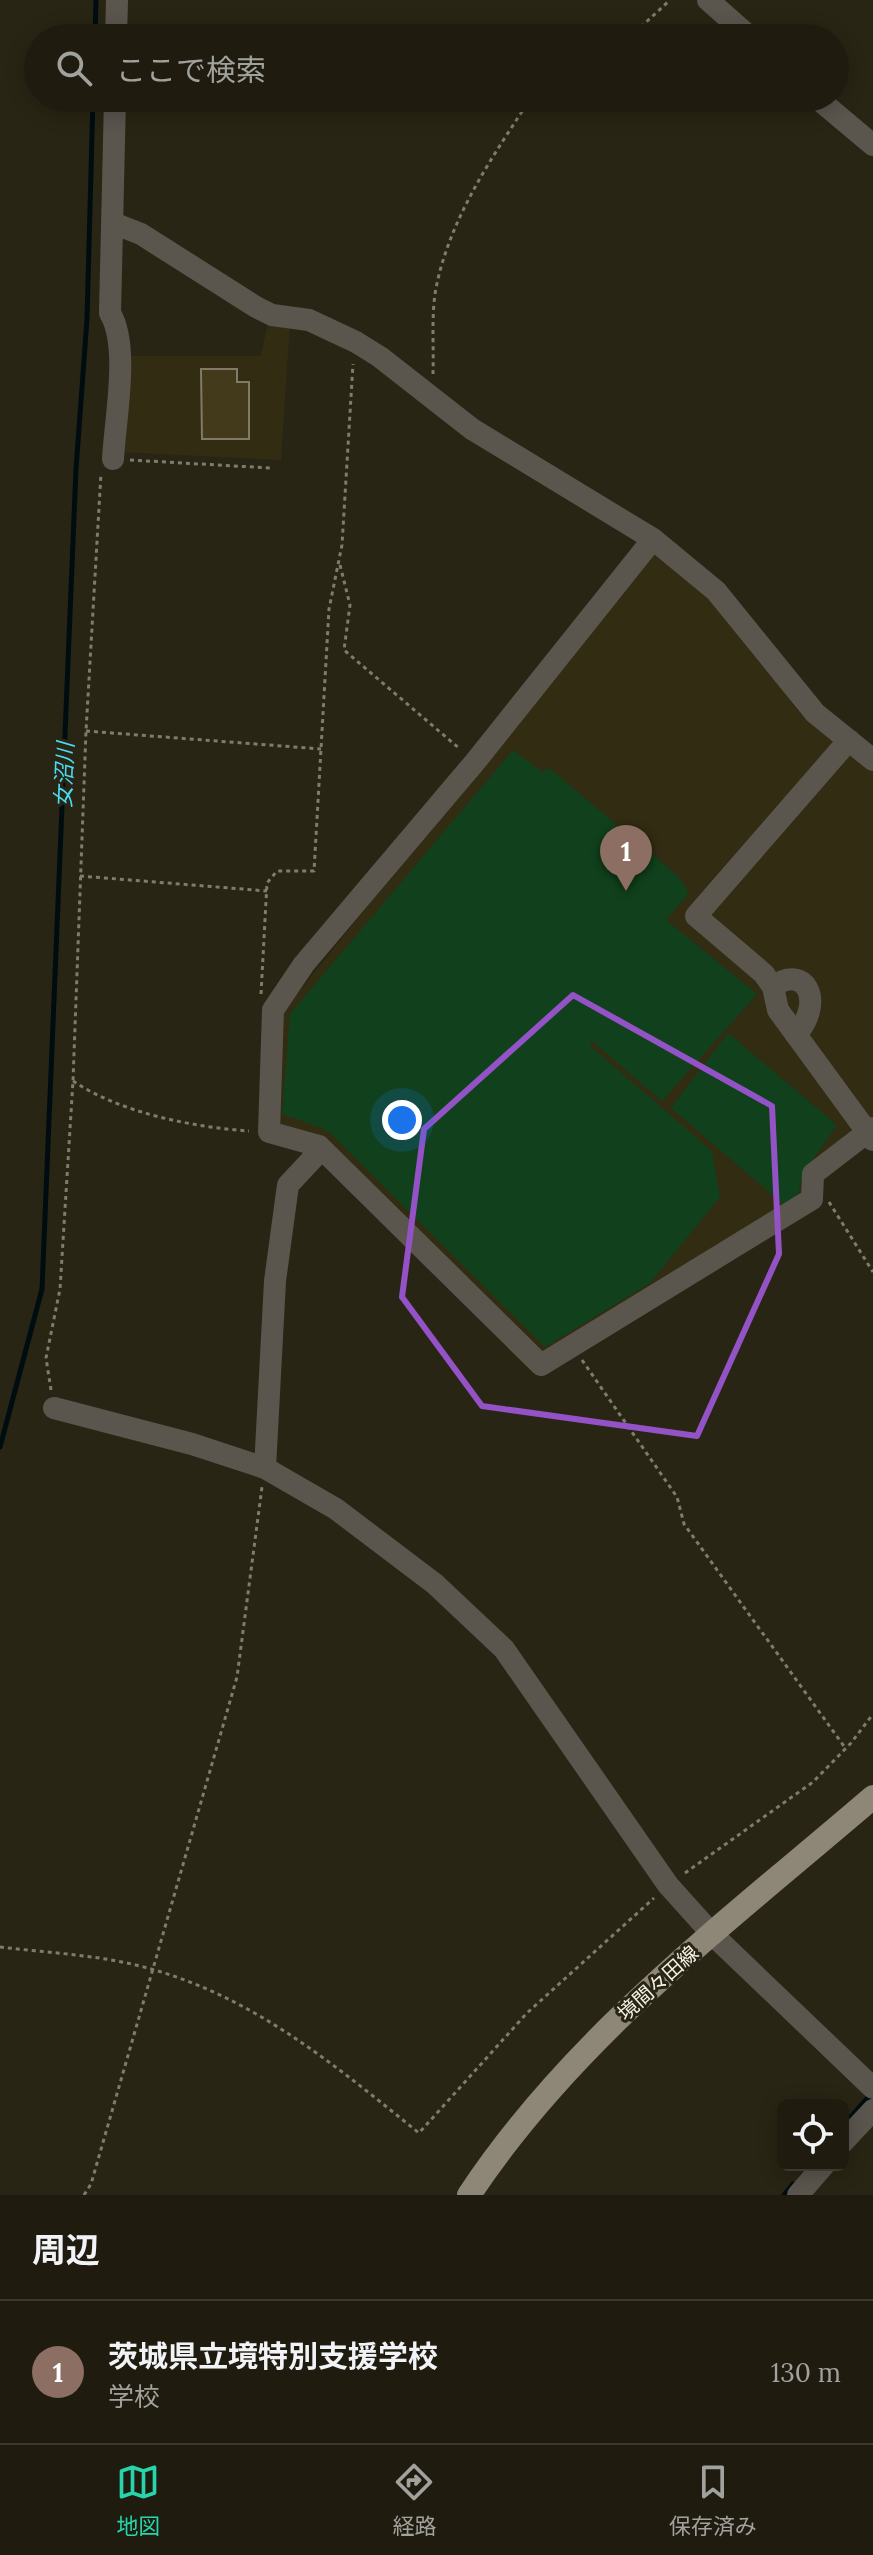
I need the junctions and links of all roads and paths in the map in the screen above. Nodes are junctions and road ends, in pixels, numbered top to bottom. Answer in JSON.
{"nodes":[{"id":1,"x":117,"y":0,"type":"edge"},
{"id":2,"x":670,"y":0,"type":"edge"},
{"id":3,"x":708,"y":0,"type":"edge"},
{"id":4,"x":116,"y":24,"type":"edge"},
{"id":5,"x":644,"y":24,"type":"edge"},
{"id":6,"x":735,"y":24,"type":"edge"},
{"id":7,"x":115,"y":112,"type":"edge"},
{"id":8,"x":522,"y":112,"type":"edge"},
{"id":9,"x":834,"y":112,"type":"edge"},
{"id":10,"x":873,"y":145,"type":"edge"},
{"id":11,"x":113,"y":223,"type":"junction"},
{"id":12,"x":356,"y":342,"type":"junction"},
{"id":13,"x":432,"y":396,"type":"junction"},
{"id":14,"x":113,"y":459,"type":"junction"},
{"id":15,"x":270,"y":468,"type":"dead end"},
{"id":16,"x":653,"y":539,"type":"junction"},
{"id":17,"x":339,"y":561,"type":"junction"},
{"id":18,"x":86,"y":731,"type":"junction"},
{"id":19,"x":849,"y":740,"type":"junction"},
{"id":20,"x":321,"y":749,"type":"junction"},
{"id":21,"x":873,"y":760,"type":"edge"},
{"id":22,"x":475,"y":762,"type":"junction"},
{"id":23,"x":80,"y":876,"type":"junction"},
{"id":24,"x":267,"y":891,"type":"junction"},
{"id":25,"x":773,"y":987,"type":"junction"},
{"id":26,"x":272,"y":1031,"type":"junction"},
{"id":27,"x":796,"y":1035,"type":"junction"},
{"id":28,"x":73,"y":1081,"type":"junction"},
{"id":29,"x":269,"y":1132,"type":"junction"},
{"id":30,"x":871,"y":1134,"type":"edge"},
{"id":31,"x":319,"y":1146,"type":"junction"},
{"id":32,"x":812,"y":1185,"type":"junction"},
{"id":33,"x":873,"y":1272,"type":"edge"},
{"id":34,"x":574,"y":1347,"type":"junction"},
{"id":35,"x":54,"y":1408,"type":"joint"},
{"id":36,"x":265,"y":1468,"type":"junction"},
{"id":37,"x":873,"y":1714,"type":"edge"},
{"id":38,"x":846,"y":1749,"type":"junction"},
{"id":39,"x":873,"y":1797,"type":"edge"},
{"id":40,"x":668,"y":1885,"type":"junction"},
{"id":41,"x":713,"y":1935,"type":"junction"},
{"id":42,"x":0,"y":1947,"type":"edge"},
{"id":43,"x":151,"y":1969,"type":"junction"},
{"id":44,"x":871,"y":2086,"type":"edge"},
{"id":45,"x":873,"y":2110,"type":"edge"},
{"id":46,"x":849,"y":2136,"type":"edge"},
{"id":47,"x":819,"y":2171,"type":"edge"},
{"id":48,"x":84,"y":2195,"type":"edge"},
{"id":49,"x":469,"y":2195,"type":"edge"},
{"id":50,"x":798,"y":2195,"type":"edge"}],
"edges":[{"from":1,"to":4,"type":"street"},
{"from":2,"to":5,"type":"path"},
{"from":3,"to":6,"type":"street"},
{"from":7,"to":11,"type":"street"},
{"from":8,"to":13,"type":"path"},
{"from":9,"to":10,"type":"street"},
{"from":11,"to":12,"type":"street"},
{"from":11,"to":14,"type":"street"},
{"from":12,"to":13,"type":"street"},
{"from":12,"to":17,"type":"path"},
{"from":13,"to":16,"type":"street"},
{"from":14,"to":15,"type":"path"},
{"from":14,"to":18,"type":"path"},
{"from":16,"to":19,"type":"street"},
{"from":16,"to":22,"type":"street"},
{"from":17,"to":20,"type":"path"},
{"from":17,"to":22,"type":"path"},
{"from":18,"to":20,"type":"path"},
{"from":18,"to":23,"type":"path"},
{"from":19,"to":21,"type":"street"},
{"from":19,"to":25,"type":"street"},
{"from":20,"to":24,"type":"path"},
{"from":22,"to":26,"type":"street"},
{"from":23,"to":24,"type":"path"},
{"from":23,"to":28,"type":"path"},
{"from":24,"to":26,"type":"path"},
{"from":25,"to":27,"type":"street"},
{"from":25,"to":27,"type":"street"},
{"from":26,"to":29,"type":"street"},
{"from":27,"to":30,"type":"street"},
{"from":28,"to":29,"type":"path"},
{"from":28,"to":35,"type":"path"},
{"from":29,"to":31,"type":"street"},
{"from":30,"to":32,"type":"street"},
{"from":31,"to":34,"type":"street"},
{"from":31,"to":36,"type":"street"},
{"from":32,"to":33,"type":"path"},
{"from":32,"to":34,"type":"street"},
{"from":34,"to":38,"type":"path"},
{"from":35,"to":36,"type":"street"},
{"from":36,"to":40,"type":"street"},
{"from":36,"to":43,"type":"path"},
{"from":37,"to":38,"type":"path"},
{"from":38,"to":40,"type":"path"},
{"from":39,"to":41,"type":"main road","name":"境間々田線"},
{"from":40,"to":41,"type":"street"},
{"from":40,"to":43,"type":"path"},
{"from":41,"to":44,"type":"street"},
{"from":41,"to":49,"type":"main road","name":"境間々田線"},
{"from":42,"to":43,"type":"path"},
{"from":43,"to":48,"type":"path"},
{"from":45,"to":46,"type":"street"},
{"from":47,"to":50,"type":"street"}]}
